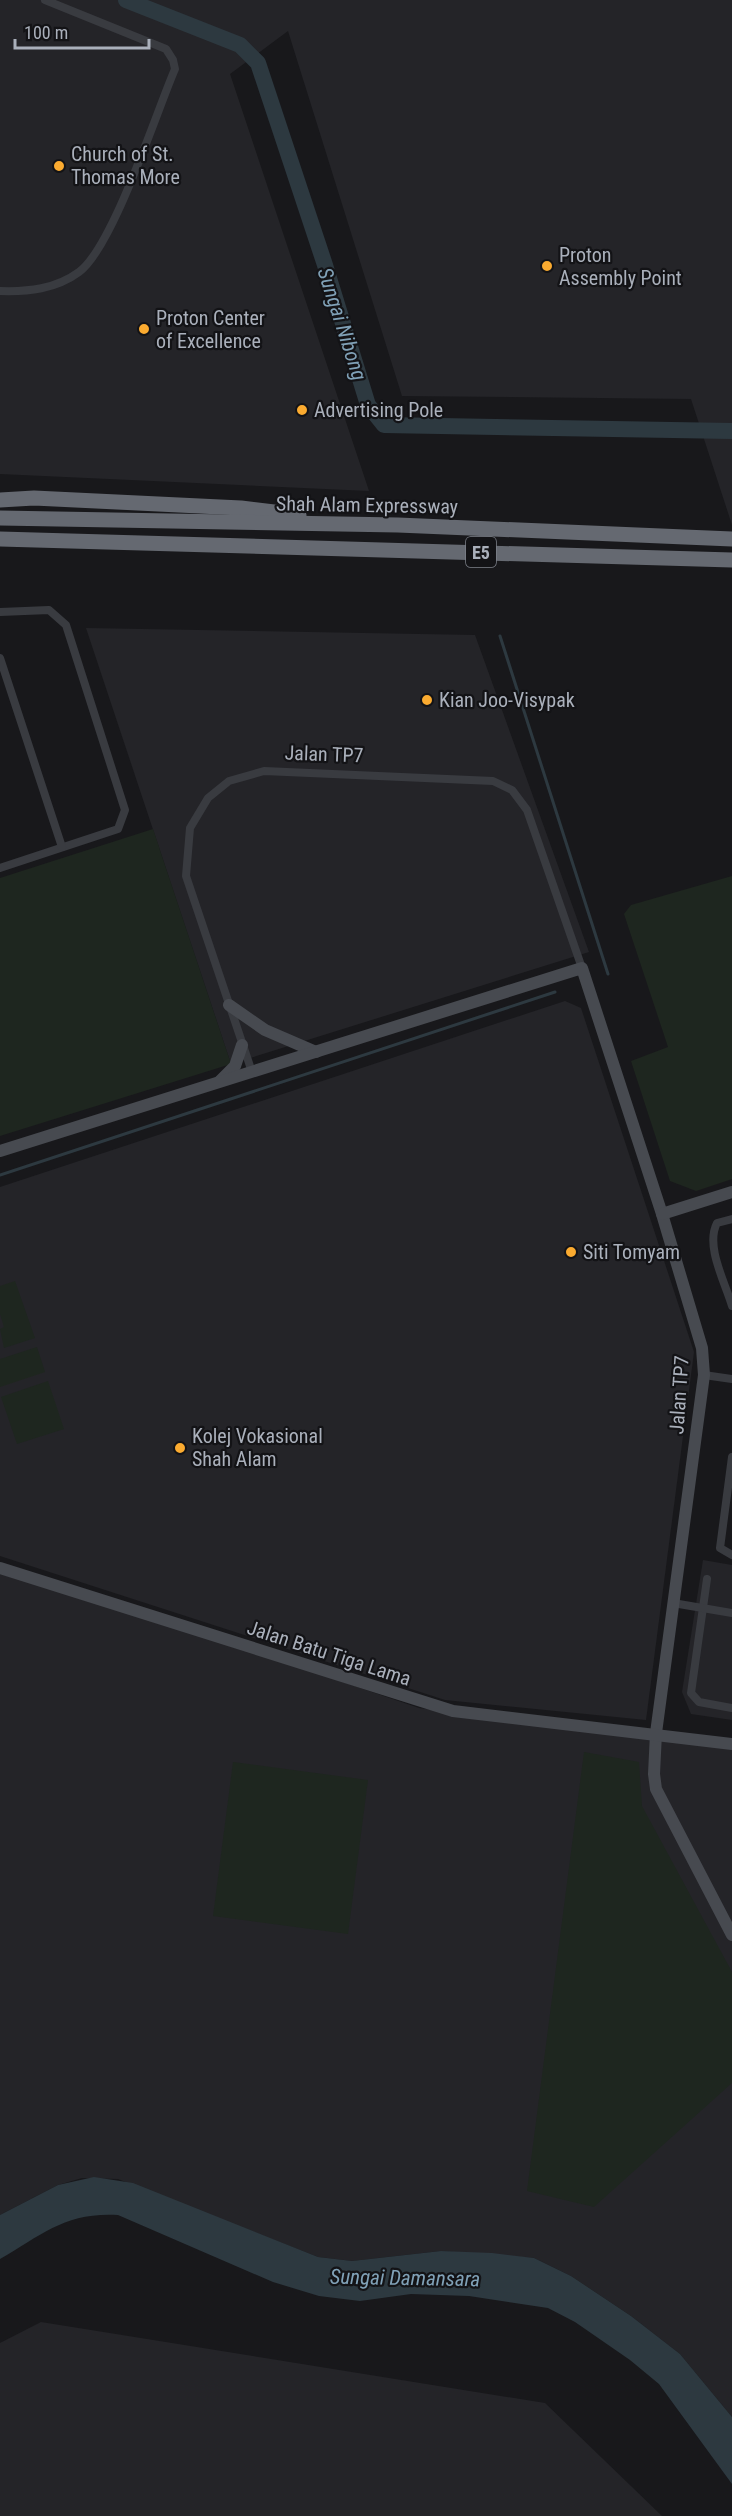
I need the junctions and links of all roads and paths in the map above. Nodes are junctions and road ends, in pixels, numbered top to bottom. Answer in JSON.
{"nodes":[{"id":1,"x":45,"y":0,"type":"edge"},
{"id":2,"x":0,"y":291,"type":"edge"},
{"id":3,"x":0,"y":500,"type":"edge"},
{"id":4,"x":0,"y":518,"type":"edge"},
{"id":5,"x":398,"y":525,"type":"junction"},
{"id":6,"x":0,"y":539,"type":"edge"},
{"id":7,"x":732,"y":539,"type":"edge"},
{"id":8,"x":732,"y":560,"type":"edge"},
{"id":9,"x":0,"y":612,"type":"edge"},
{"id":10,"x":0,"y":658,"type":"edge"},
{"id":11,"x":62,"y":847,"type":"junction"},
{"id":12,"x":0,"y":868,"type":"edge"},
{"id":13,"x":582,"y":968,"type":"junction"},
{"id":14,"x":229,"y":1005,"type":"junction"},
{"id":15,"x":242,"y":1044,"type":"junction"},
{"id":16,"x":316,"y":1052,"type":"junction"},
{"id":17,"x":252,"y":1072,"type":"junction"},
{"id":18,"x":219,"y":1082,"type":"junction"},
{"id":19,"x":0,"y":1151,"type":"edge"},
{"id":20,"x":732,"y":1192,"type":"edge"},
{"id":21,"x":662,"y":1214,"type":"junction"},
{"id":22,"x":732,"y":1219,"type":"edge"},
{"id":23,"x":732,"y":1306,"type":"edge"},
{"id":24,"x":704,"y":1375,"type":"junction"},
{"id":25,"x":732,"y":1379,"type":"edge"},
{"id":26,"x":732,"y":1457,"type":"edge"},
{"id":27,"x":732,"y":1556,"type":"edge"},
{"id":28,"x":0,"y":1568,"type":"edge"},
{"id":29,"x":707,"y":1579,"type":"dead end"},
{"id":30,"x":674,"y":1603,"type":"junction"},
{"id":31,"x":703,"y":1608,"type":"junction"},
{"id":32,"x":732,"y":1612,"type":"edge"},
{"id":33,"x":732,"y":1708,"type":"edge"},
{"id":34,"x":656,"y":1733,"type":"junction"},
{"id":35,"x":732,"y":1744,"type":"edge"},
{"id":36,"x":732,"y":1935,"type":"edge"}],
"edges":[{"from":1,"to":2,"type":"street"},
{"from":3,"to":5,"type":"highway"},
{"from":4,"to":5,"type":"highway","name":"Shah Alam Expressway","number":"E5"},
{"from":5,"to":7,"type":"highway","name":"Shah Alam Expressway","number":"E5"},
{"from":6,"to":8,"type":"highway","number":"E5"},
{"from":9,"to":11,"type":"street"},
{"from":10,"to":11,"type":"street"},
{"from":11,"to":12,"type":"street"},
{"from":13,"to":14,"type":"street","name":"Jalan TP7"},
{"from":13,"to":16,"type":"street"},
{"from":13,"to":21,"type":"street","name":"Jalan TP7"},
{"from":14,"to":15,"type":"street","name":"Jalan TP7"},
{"from":14,"to":16,"type":"street"},
{"from":15,"to":17,"type":"street","name":"Jalan TP7"},
{"from":15,"to":18,"type":"street"},
{"from":16,"to":17,"type":"street"},
{"from":17,"to":18,"type":"street"},
{"from":18,"to":19,"type":"street"},
{"from":20,"to":21,"type":"street"},
{"from":21,"to":24,"type":"street","name":"Jalan TP7"},
{"from":22,"to":23,"type":"street"},
{"from":24,"to":25,"type":"street"},
{"from":24,"to":30,"type":"street","name":"Jalan TP7"},
{"from":26,"to":27,"type":"street"},
{"from":28,"to":34,"type":"street","name":"Jalan Batu Tiga Lama"},
{"from":29,"to":31,"type":"street"},
{"from":30,"to":31,"type":"street"},
{"from":30,"to":34,"type":"street","name":"Jalan TP7"},
{"from":31,"to":32,"type":"street"},
{"from":31,"to":33,"type":"street"},
{"from":34,"to":35,"type":"street","name":"Jalan Batu Tiga Lama"},
{"from":34,"to":36,"type":"street","name":"Jalan TP7"}]}
